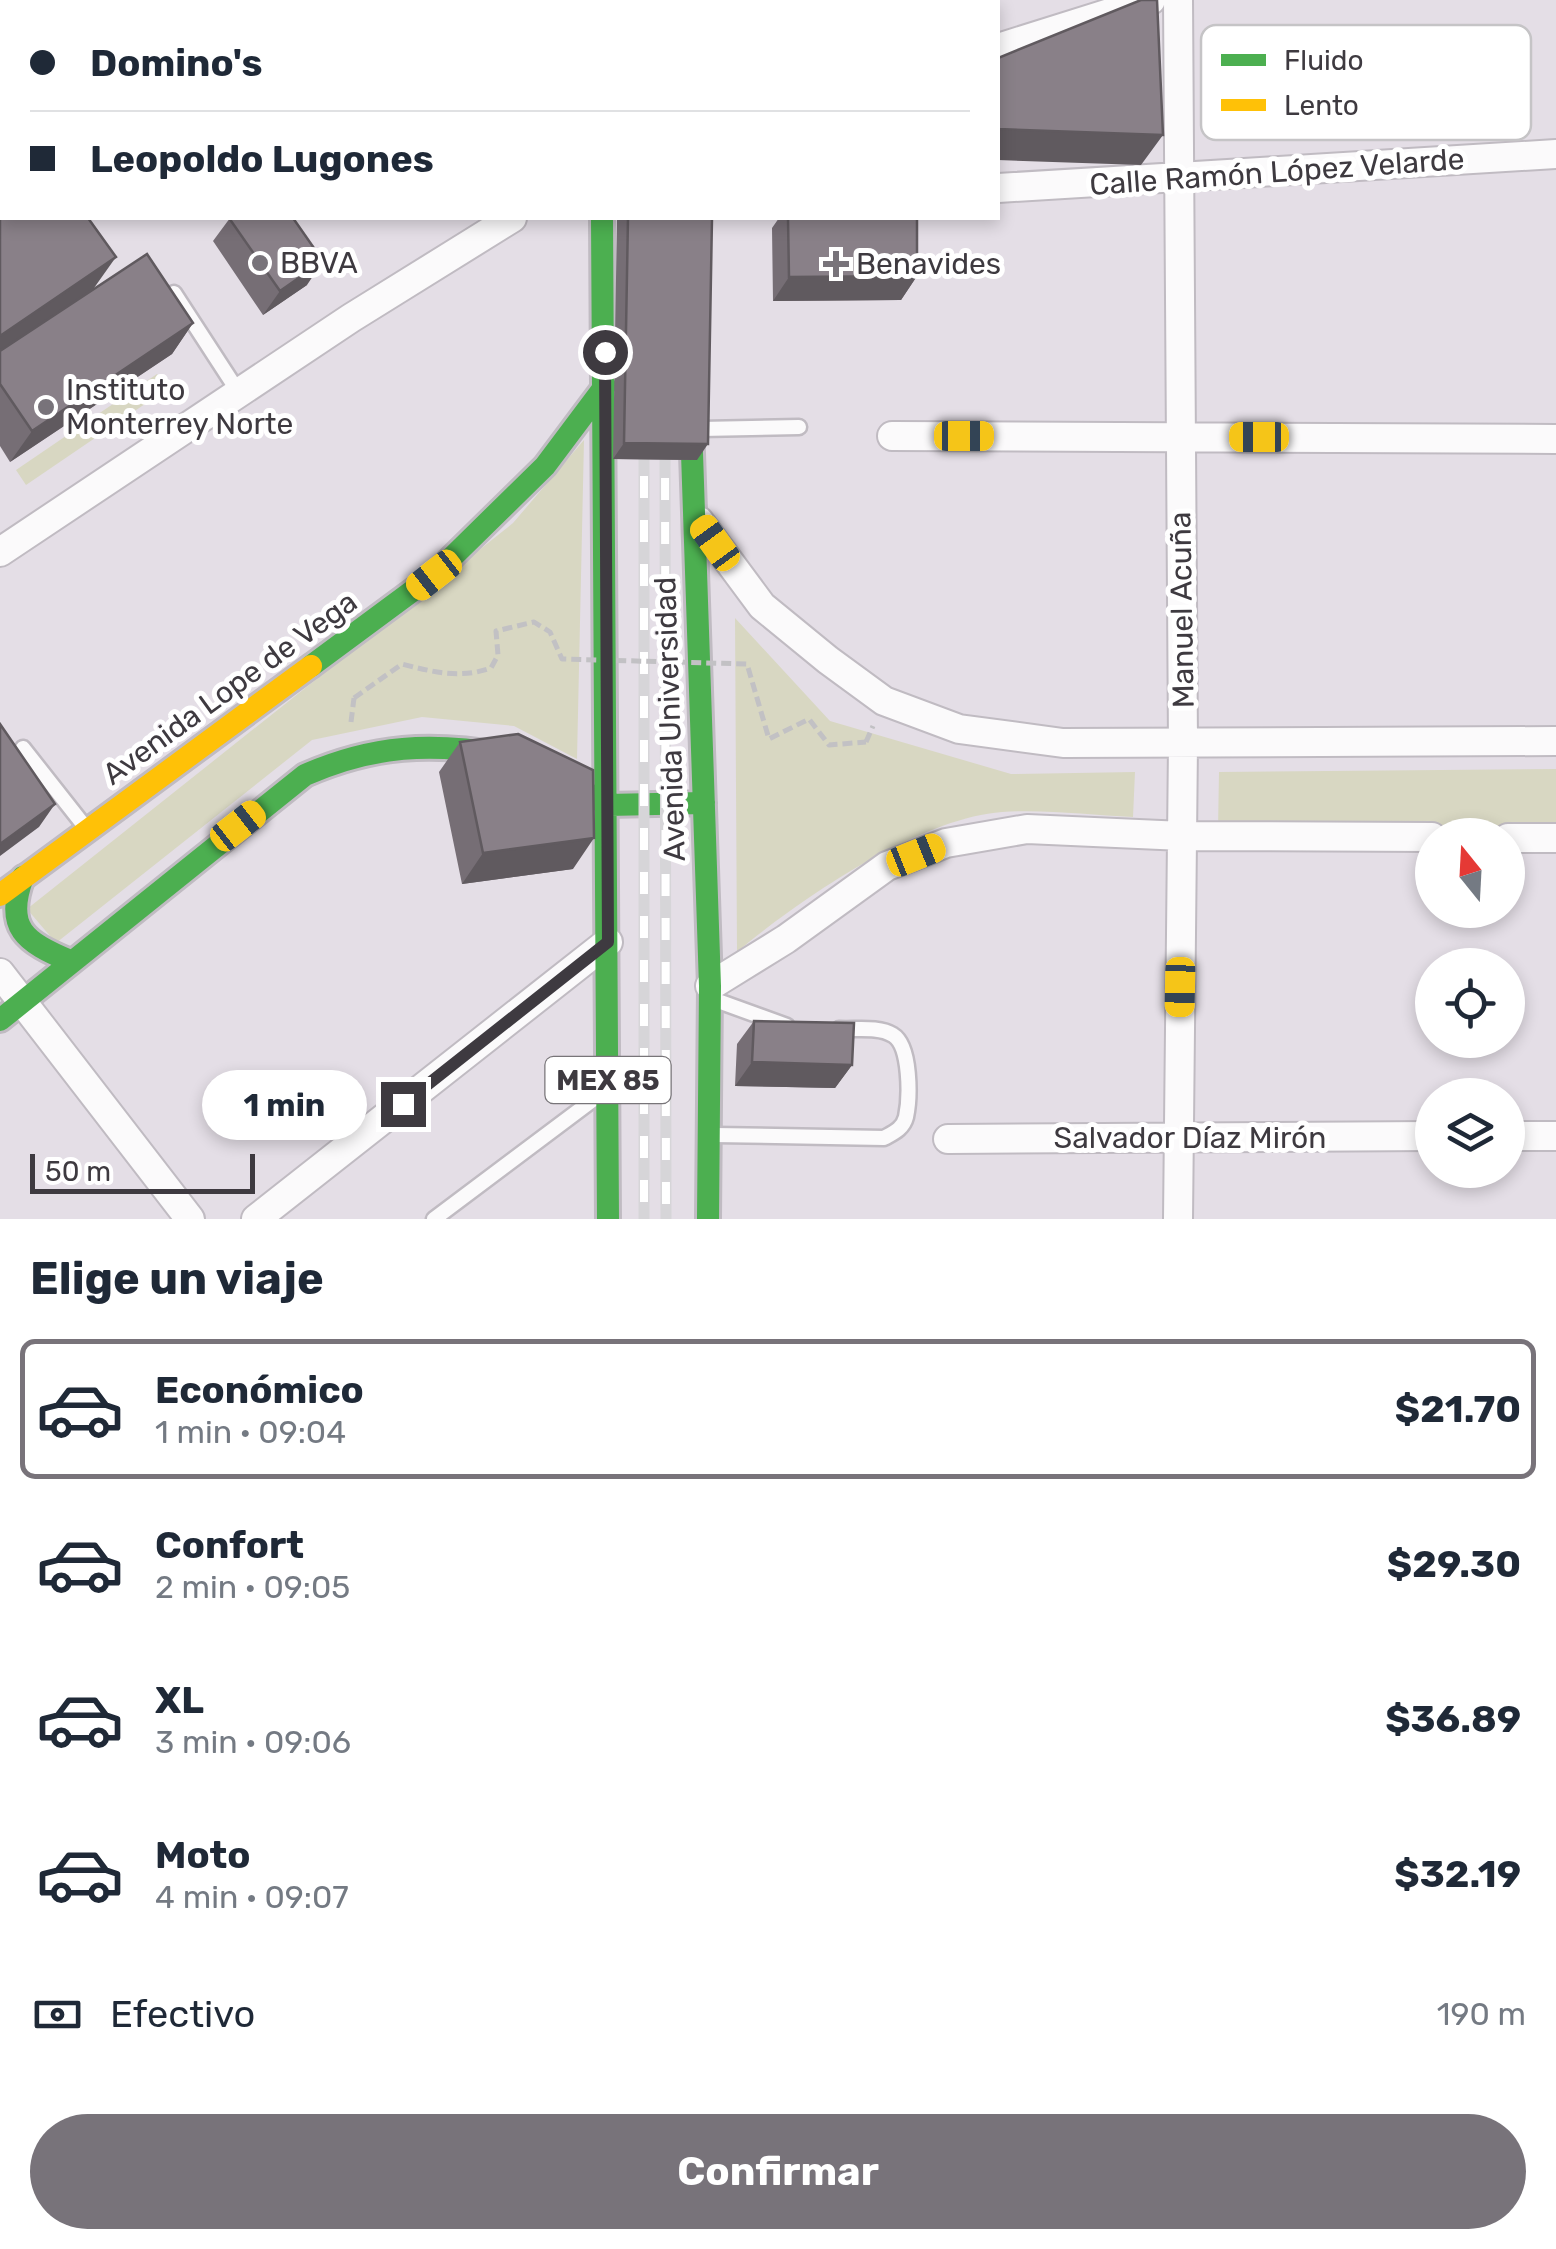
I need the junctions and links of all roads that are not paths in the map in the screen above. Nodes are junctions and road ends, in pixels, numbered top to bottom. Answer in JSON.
{"nodes":[{"id":1,"x":1151,"y":0,"type":"edge"},
{"id":2,"x":1178,"y":0,"type":"edge"},
{"id":3,"x":1000,"y":47,"type":"edge"},
{"id":4,"x":1556,"y":154,"type":"edge"},
{"id":5,"x":1179,"y":180,"type":"junction"},
{"id":6,"x":1000,"y":188,"type":"edge"},
{"id":7,"x":509,"y":220,"type":"edge"},
{"id":8,"x":602,"y":220,"type":"edge"},
{"id":9,"x":174,"y":293,"type":"edge"},
{"id":10,"x":690,"y":371,"type":"edge"},
{"id":11,"x":606,"y":386,"type":"junction"},
{"id":12,"x":239,"y":393,"type":"junction"},
{"id":13,"x":799,"y":426,"type":"dead end"},
{"id":14,"x":690,"y":429,"type":"junction"},
{"id":15,"x":892,"y":436,"type":"dead end"},
{"id":16,"x":1181,"y":437,"type":"junction"},
{"id":17,"x":1556,"y":438,"type":"edge"},
{"id":18,"x":692,"y":512,"type":"junction"},
{"id":19,"x":0,"y":552,"type":"edge"},
{"id":20,"x":1556,"y":741,"type":"edge"},
{"id":21,"x":1184,"y":744,"type":"junction"},
{"id":22,"x":23,"y":748,"type":"dead end"},
{"id":23,"x":530,"y":764,"type":"edge"},
{"id":24,"x":560,"y":778,"type":"edge"},
{"id":25,"x":704,"y":802,"type":"junction"},
{"id":26,"x":608,"y":805,"type":"junction"},
{"id":27,"x":86,"y":828,"type":"junction"},
{"id":28,"x":1183,"y":836,"type":"junction"},
{"id":29,"x":1415,"y":837,"type":"edge"},
{"id":30,"x":1525,"y":838,"type":"edge"},
{"id":31,"x":1556,"y":838,"type":"edge"},
{"id":32,"x":23,"y":877,"type":"junction"},
{"id":33,"x":0,"y":895,"type":"edge"},
{"id":34,"x":608,"y":942,"type":"junction"},
{"id":35,"x":70,"y":961,"type":"junction"},
{"id":36,"x":0,"y":973,"type":"edge"},
{"id":37,"x":710,"y":992,"type":"junction"},
{"id":38,"x":11,"y":1011,"type":"edge"},
{"id":39,"x":805,"y":1028,"type":"edge"},
{"id":40,"x":824,"y":1029,"type":"edge"},
{"id":41,"x":608,"y":1089,"type":"junction"},
{"id":42,"x":709,"y":1135,"type":"junction"},
{"id":43,"x":1415,"y":1136,"type":"edge"},
{"id":44,"x":1525,"y":1136,"type":"edge"},
{"id":45,"x":1556,"y":1136,"type":"edge"},
{"id":46,"x":1178,"y":1138,"type":"junction"},
{"id":47,"x":948,"y":1139,"type":"dead end"},
{"id":48,"x":190,"y":1219,"type":"edge"},
{"id":49,"x":256,"y":1219,"type":"edge"},
{"id":50,"x":434,"y":1219,"type":"edge"},
{"id":51,"x":608,"y":1219,"type":"edge"},
{"id":52,"x":708,"y":1219,"type":"edge"},
{"id":53,"x":1178,"y":1219,"type":"edge"}],
"edges":[{"from":1,"to":3,"type":"street"},
{"from":2,"to":5,"type":"street","name":"Manuel Acuña"},
{"from":4,"to":5,"type":"street","name":"Calle Ramón López Velarde"},
{"from":5,"to":6,"type":"street","name":"Calle Ramón López Velarde"},
{"from":5,"to":16,"type":"street","name":"Manuel Acuña"},
{"from":7,"to":12,"type":"street"},
{"from":8,"to":11,"type":"main road","name":"Avenida Universidad","number":"MEX 85"},
{"from":9,"to":12,"type":"lane"},
{"from":10,"to":14,"type":"main road","name":"Avenida Universidad","number":"MEX 85"},
{"from":11,"to":26,"type":"main road","name":"Avenida Universidad","number":"MEX 85"},
{"from":11,"to":27,"type":"main road","name":"Avenida Lope de Vega"},
{"from":12,"to":19,"type":"street"},
{"from":13,"to":14,"type":"lane"},
{"from":14,"to":18,"type":"main road","name":"Avenida Universidad","number":"MEX 85"},
{"from":15,"to":16,"type":"street"},
{"from":16,"to":17,"type":"street"},
{"from":16,"to":21,"type":"street","name":"Manuel Acuña"},
{"from":18,"to":21,"type":"street"},
{"from":18,"to":25,"type":"main road","name":"Avenida Universidad","number":"MEX 85"},
{"from":20,"to":21,"type":"street"},
{"from":21,"to":28,"type":"street","name":"Manuel Acuña"},
{"from":22,"to":27,"type":"lane"},
{"from":23,"to":35,"type":"main road"},
{"from":24,"to":26,"type":"main road"},
{"from":25,"to":26,"type":"main road"},
{"from":25,"to":37,"type":"main road","name":"Avenida Universidad","number":"MEX 85"},
{"from":26,"to":34,"type":"main road","name":"Avenida Universidad","number":"MEX 85"},
{"from":27,"to":32,"type":"main road","name":"Avenida Lope de Vega"},
{"from":28,"to":29,"type":"street"},
{"from":28,"to":37,"type":"street"},
{"from":28,"to":46,"type":"street","name":"Manuel Acuña"},
{"from":30,"to":31,"type":"street"},
{"from":32,"to":33,"type":"main road","name":"Avenida Lope de Vega"},
{"from":32,"to":35,"type":"main road"},
{"from":34,"to":41,"type":"main road","name":"Avenida Universidad","number":"MEX 85"},
{"from":34,"to":49,"type":"street"},
{"from":35,"to":38,"type":"main road"},
{"from":36,"to":38,"type":"street"},
{"from":37,"to":39,"type":"lane"},
{"from":37,"to":42,"type":"main road","name":"Avenida Universidad","number":"MEX 85"},
{"from":38,"to":48,"type":"street"},
{"from":40,"to":42,"type":"lane"},
{"from":41,"to":50,"type":"lane"},
{"from":41,"to":51,"type":"main road","name":"Avenida Universidad","number":"MEX 85"},
{"from":42,"to":52,"type":"main road","name":"Avenida Universidad","number":"MEX 85"},
{"from":43,"to":46,"type":"street","name":"Salvador Díaz Mirón"},
{"from":44,"to":45,"type":"street"},
{"from":46,"to":47,"type":"street","name":"Salvador Díaz Mirón"},
{"from":46,"to":53,"type":"street","name":"Manuel Acuña"}]}
